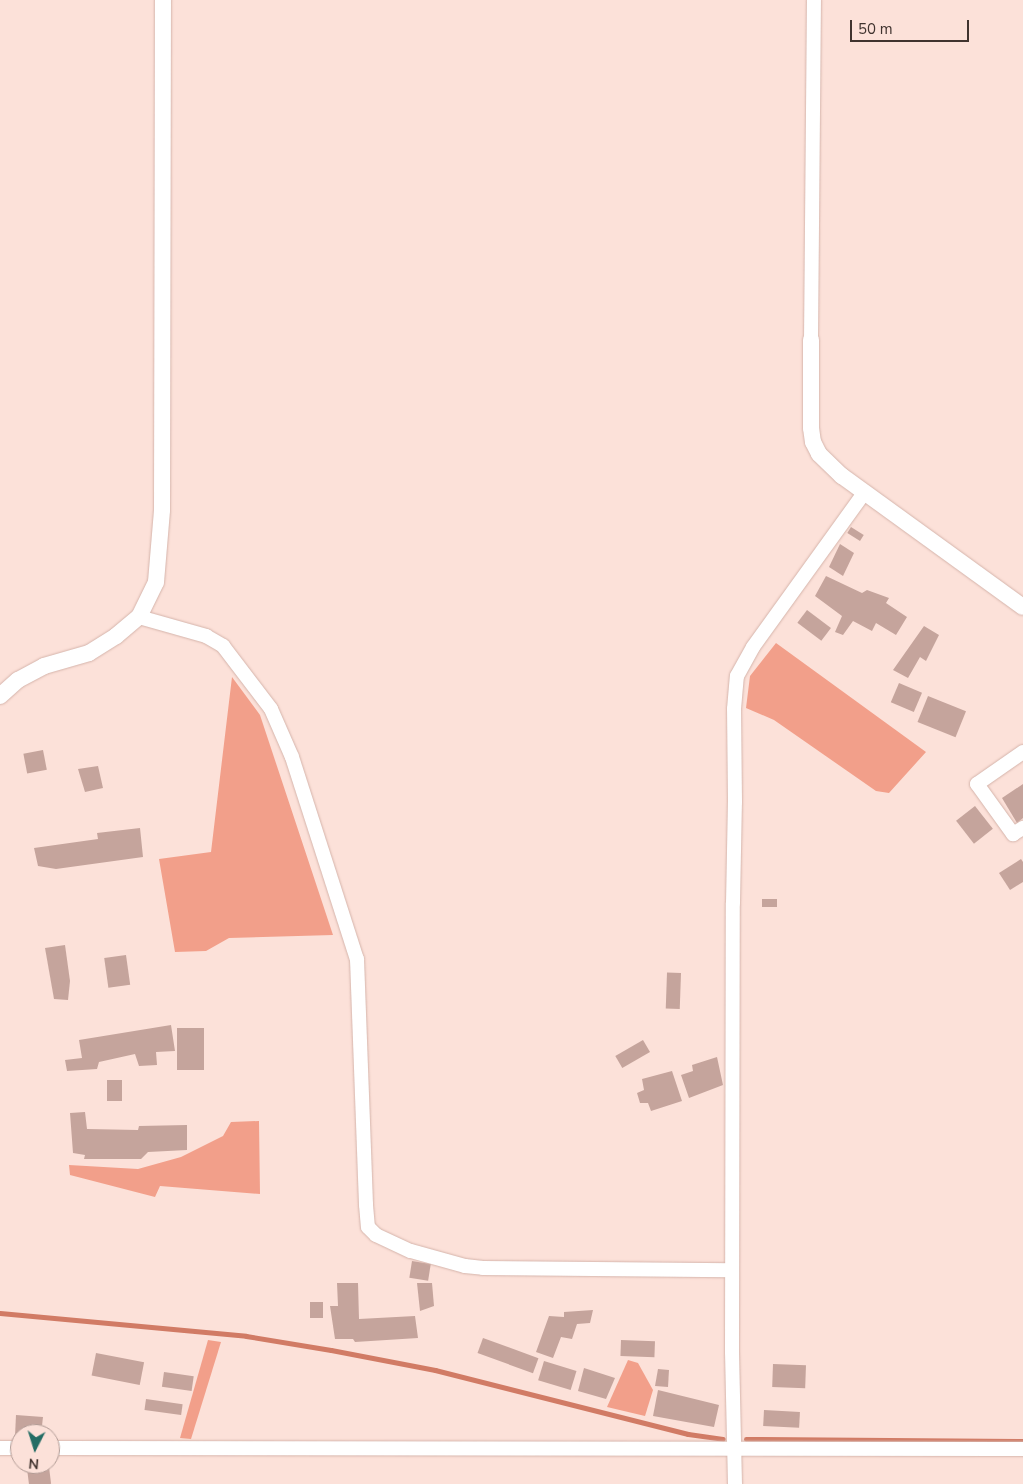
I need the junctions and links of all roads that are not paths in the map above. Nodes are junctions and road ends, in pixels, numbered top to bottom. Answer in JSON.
{"nodes":[{"id":1,"x":163,"y":0,"type":"edge"},
{"id":2,"x":814,"y":0,"type":"edge"},
{"id":3,"x":812,"y":340,"type":"joint"},
{"id":4,"x":864,"y":493,"type":"junction"},
{"id":5,"x":1023,"y":607,"type":"edge"},
{"id":6,"x":139,"y":617,"type":"junction"},
{"id":7,"x":0,"y":696,"type":"edge"},
{"id":8,"x":1023,"y":752,"type":"edge"},
{"id":9,"x":1023,"y":828,"type":"edge"},
{"id":10,"x":732,"y":1270,"type":"junction"},
{"id":11,"x":60,"y":1448,"type":"edge"},
{"id":12,"x":734,"y":1448,"type":"junction"},
{"id":13,"x":1023,"y":1449,"type":"edge"},
{"id":14,"x":735,"y":1484,"type":"edge"}],
"edges":[{"from":1,"to":6,"type":"street"},
{"from":2,"to":3,"type":"street"},
{"from":3,"to":4,"type":"street"},
{"from":4,"to":5,"type":"street"},
{"from":4,"to":10,"type":"street"},
{"from":6,"to":7,"type":"street"},
{"from":6,"to":10,"type":"street"},
{"from":8,"to":9,"type":"street"},
{"from":10,"to":12,"type":"street"},
{"from":11,"to":12,"type":"street"},
{"from":12,"to":13,"type":"street"},
{"from":12,"to":14,"type":"street"}]}
